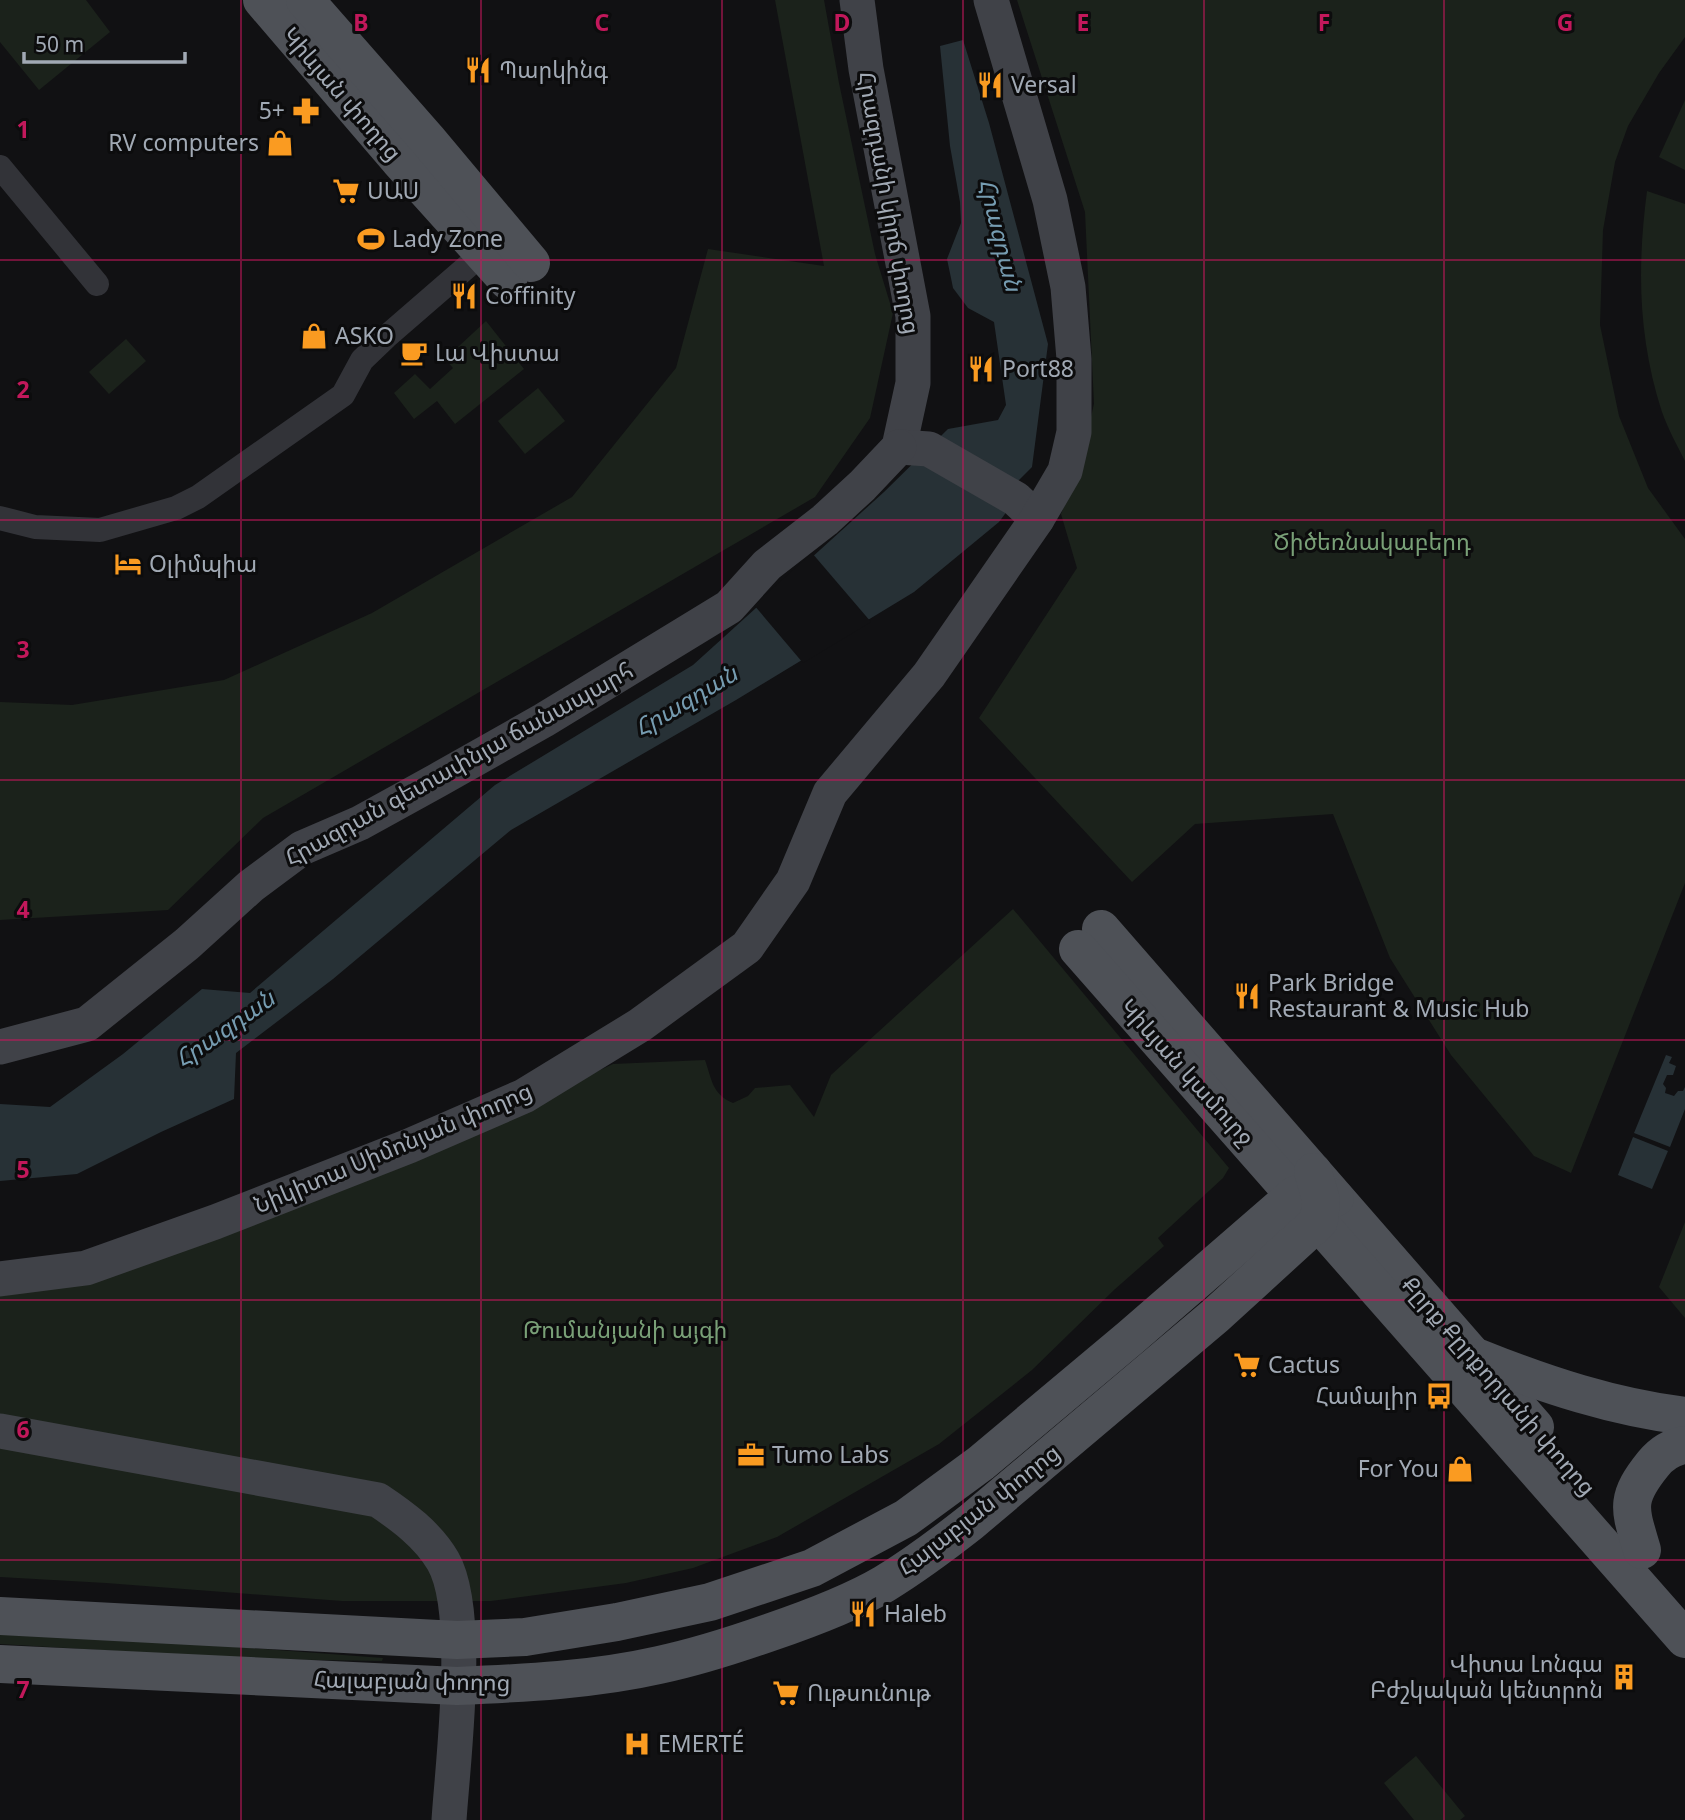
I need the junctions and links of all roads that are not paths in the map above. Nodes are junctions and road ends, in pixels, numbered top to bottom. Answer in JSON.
{"nodes":[{"id":1,"x":262,"y":0,"type":"edge"},
{"id":2,"x":305,"y":0,"type":"edge"},
{"id":3,"x":857,"y":0,"type":"edge"},
{"id":4,"x":991,"y":0,"type":"edge"},
{"id":5,"x":413,"y":149,"type":"junction"},
{"id":6,"x":0,"y":167,"type":"edge"},
{"id":7,"x":484,"y":253,"type":"junction"},
{"id":8,"x":97,"y":284,"type":"dead end"},
{"id":9,"x":914,"y":448,"type":"junction"},
{"id":10,"x":1026,"y":509,"type":"junction"},
{"id":11,"x":0,"y":519,"type":"edge"},
{"id":12,"x":1090,"y":939,"type":"dead end"},
{"id":13,"x":0,"y":1047,"type":"edge"},
{"id":14,"x":1316,"y":1196,"type":"junction"},
{"id":15,"x":0,"y":1279,"type":"edge"},
{"id":16,"x":1472,"y":1355,"type":"junction"},
{"id":17,"x":1685,"y":1416,"type":"edge"},
{"id":18,"x":0,"y":1431,"type":"edge"},
{"id":19,"x":1685,"y":1445,"type":"edge"},
{"id":20,"x":1547,"y":1480,"type":"junction"},
{"id":21,"x":1642,"y":1550,"type":"junction"},
{"id":22,"x":1685,"y":1601,"type":"edge"},
{"id":23,"x":0,"y":1616,"type":"edge"},
{"id":24,"x":1685,"y":1639,"type":"edge"},
{"id":25,"x":457,"y":1640,"type":"junction"},
{"id":26,"x":0,"y":1664,"type":"edge"},
{"id":27,"x":1685,"y":1669,"type":"edge"},
{"id":28,"x":457,"y":1686,"type":"junction"},
{"id":29,"x":449,"y":1820,"type":"edge"}],
"edges":[{"from":1,"to":5,"type":"main road","name":"Կիևյան փողոց"},
{"from":2,"to":5,"type":"main road","name":"Կիևյան փողոց"},
{"from":3,"to":9,"type":"street","name":"Հրազդանի կիրճ փողոց"},
{"from":4,"to":10,"type":"street","name":"Նիկիտա Սիմոնյան փողոց"},
{"from":5,"to":7,"type":"main road","name":"Կիևյան փողոց"},
{"from":5,"to":7,"type":"main road","name":"Կիևյան փողոց"},
{"from":6,"to":8,"type":"street"},
{"from":7,"to":11,"type":"street"},
{"from":9,"to":10,"type":"street"},
{"from":9,"to":13,"type":"street","name":"Հրազդան գետափնյա ճանապարհ"},
{"from":10,"to":15,"type":"street","name":"Նիկիտա Սիմոնյան փողոց"},
{"from":12,"to":14,"type":"main road","name":"Կիևյան կամուրջ"},
{"from":14,"to":16,"type":"main road","name":"Քըրք Քըրքորյանի փողոց"},
{"from":14,"to":20,"type":"main road","name":"Քըրք Քըրքորյանի փողոց"},
{"from":14,"to":25,"type":"main road","name":"Հալաբյան փողոց"},
{"from":14,"to":28,"type":"main road","name":"Հալաբյան փողոց"},
{"from":16,"to":17,"type":"main road"},
{"from":16,"to":21,"type":"main road","name":"Քըրք Քըրքորյանի փողոց"},
{"from":18,"to":25,"type":"street"},
{"from":19,"to":21,"type":"main road"},
{"from":20,"to":24,"type":"main road","name":"Քըրք Քըրքորյանի փողոց"},
{"from":20,"to":27,"type":"main road"},
{"from":21,"to":22,"type":"main road","name":"Քըրք Քըրքորյանի փողոց"},
{"from":23,"to":25,"type":"main road","name":"Հալաբյան փողոց"},
{"from":25,"to":28,"type":"street"},
{"from":26,"to":28,"type":"main road","name":"Հալաբյան փողոց"},
{"from":28,"to":29,"type":"street"}]}
